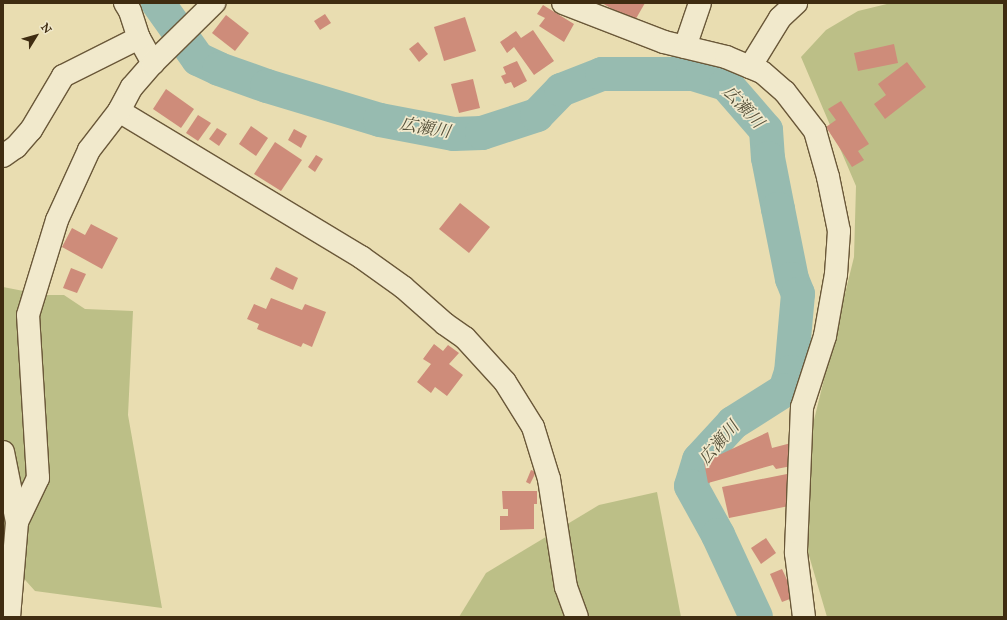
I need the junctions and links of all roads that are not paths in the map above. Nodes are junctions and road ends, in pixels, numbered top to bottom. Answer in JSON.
{"nodes":[{"id":1,"x":125,"y":3,"type":"edge"},
{"id":2,"x":214,"y":3,"type":"edge"},
{"id":3,"x":563,"y":3,"type":"edge"},
{"id":4,"x":700,"y":3,"type":"edge"},
{"id":5,"x":796,"y":3,"type":"edge"},
{"id":6,"x":139,"y":38,"type":"junction"},
{"id":7,"x":685,"y":47,"type":"junction"},
{"id":8,"x":153,"y":63,"type":"junction"},
{"id":9,"x":750,"y":67,"type":"junction"},
{"id":10,"x":119,"y":111,"type":"junction"},
{"id":11,"x":3,"y":156,"type":"edge"},
{"id":12,"x":3,"y":452,"type":"edge"},
{"id":13,"x":17,"y":522,"type":"junction"},
{"id":14,"x":9,"y":617,"type":"edge"},
{"id":15,"x":577,"y":617,"type":"edge"},
{"id":16,"x":804,"y":617,"type":"edge"}],
"edges":[{"from":1,"to":6,"type":"street"},
{"from":2,"to":8,"type":"street"},
{"from":3,"to":7,"type":"street"},
{"from":4,"to":7,"type":"street"},
{"from":5,"to":9,"type":"street"},
{"from":6,"to":8,"type":"street"},
{"from":6,"to":11,"type":"street"},
{"from":7,"to":9,"type":"street"},
{"from":8,"to":10,"type":"street"},
{"from":9,"to":16,"type":"street"},
{"from":10,"to":13,"type":"street"},
{"from":10,"to":15,"type":"street"},
{"from":12,"to":13,"type":"street"},
{"from":13,"to":14,"type":"street"}]}
